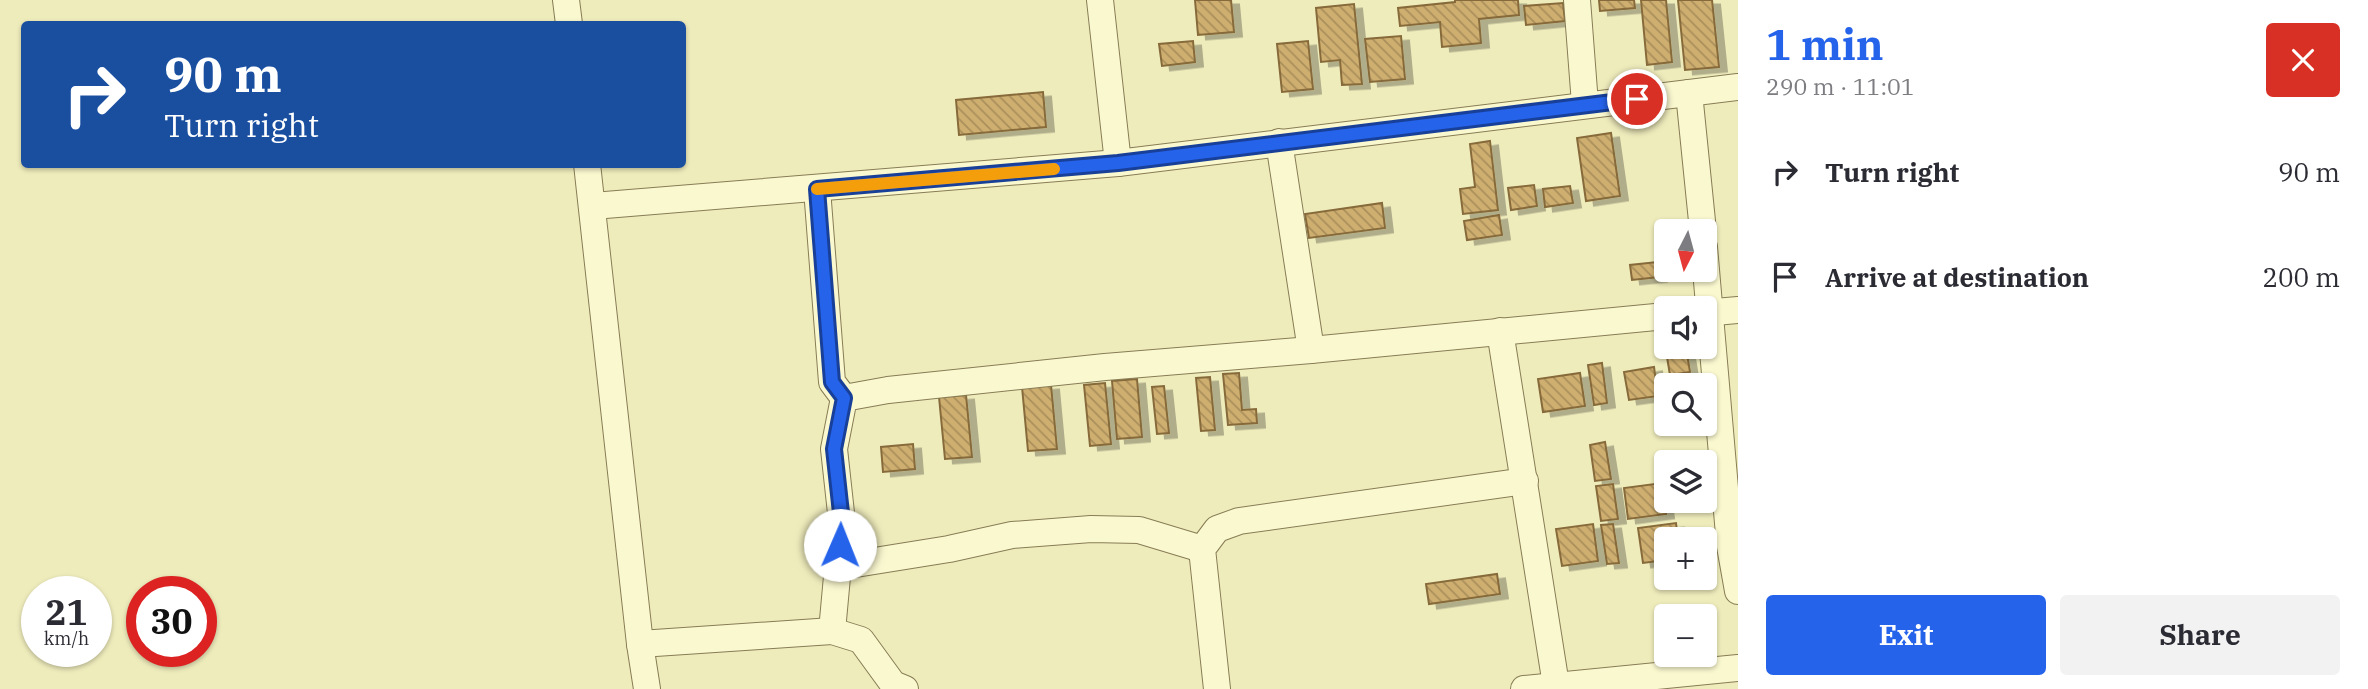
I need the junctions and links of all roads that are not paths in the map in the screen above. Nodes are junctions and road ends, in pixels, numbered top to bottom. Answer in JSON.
{"nodes":[{"id":1,"x":566,"y":0,"type":"edge"},
{"id":2,"x":1100,"y":0,"type":"edge"},
{"id":3,"x":1577,"y":0,"type":"edge"},
{"id":4,"x":569,"y":21,"type":"edge"},
{"id":5,"x":1738,"y":87,"type":"edge"},
{"id":6,"x":1689,"y":93,"type":"junction"},
{"id":7,"x":1585,"y":104,"type":"junction"},
{"id":8,"x":1279,"y":142,"type":"junction"},
{"id":9,"x":1118,"y":163,"type":"junction"},
{"id":10,"x":588,"y":168,"type":"edge"},
{"id":11,"x":817,"y":189,"type":"junction"},
{"id":12,"x":593,"y":206,"type":"junction"},
{"id":13,"x":1702,"y":219,"type":"edge"},
{"id":14,"x":1738,"y":310,"type":"edge"},
{"id":15,"x":1717,"y":312,"type":"edge"},
{"id":16,"x":1654,"y":317,"type":"edge"},
{"id":17,"x":1500,"y":331,"type":"junction"},
{"id":18,"x":1311,"y":350,"type":"junction"},
{"id":19,"x":1715,"y":359,"type":"edge"},
{"id":20,"x":844,"y":398,"type":"junction"},
{"id":21,"x":1731,"y":461,"type":"edge"},
{"id":22,"x":1525,"y":481,"type":"junction"},
{"id":23,"x":1202,"y":550,"type":"junction"},
{"id":24,"x":838,"y":567,"type":"junction"},
{"id":25,"x":1738,"y":591,"type":"edge"},
{"id":26,"x":832,"y":631,"type":"junction"},
{"id":27,"x":639,"y":644,"type":"junction"},
{"id":28,"x":1738,"y":668,"type":"edge"},
{"id":29,"x":1556,"y":685,"type":"junction"},
{"id":30,"x":647,"y":689,"type":"edge"},
{"id":31,"x":905,"y":689,"type":"edge"},
{"id":32,"x":1217,"y":689,"type":"edge"},
{"id":33,"x":1524,"y":689,"type":"edge"}],
"edges":[{"from":1,"to":4,"type":"street"},
{"from":2,"to":9,"type":"street"},
{"from":3,"to":7,"type":"street"},
{"from":5,"to":6,"type":"street"},
{"from":6,"to":7,"type":"street"},
{"from":6,"to":13,"type":"street"},
{"from":7,"to":8,"type":"street"},
{"from":8,"to":9,"type":"street"},
{"from":8,"to":18,"type":"street"},
{"from":9,"to":11,"type":"street"},
{"from":10,"to":12,"type":"street"},
{"from":11,"to":12,"type":"street"},
{"from":11,"to":20,"type":"street"},
{"from":12,"to":27,"type":"street"},
{"from":14,"to":15,"type":"street"},
{"from":16,"to":17,"type":"street"},
{"from":17,"to":18,"type":"street"},
{"from":17,"to":22,"type":"street"},
{"from":18,"to":20,"type":"street"},
{"from":19,"to":21,"type":"street"},
{"from":20,"to":24,"type":"street"},
{"from":21,"to":25,"type":"street"},
{"from":22,"to":23,"type":"street"},
{"from":22,"to":29,"type":"street"},
{"from":23,"to":24,"type":"street"},
{"from":23,"to":32,"type":"street"},
{"from":24,"to":26,"type":"street"},
{"from":26,"to":27,"type":"street"},
{"from":26,"to":31,"type":"street"},
{"from":27,"to":30,"type":"street"},
{"from":28,"to":29,"type":"street"},
{"from":29,"to":33,"type":"street"}]}
